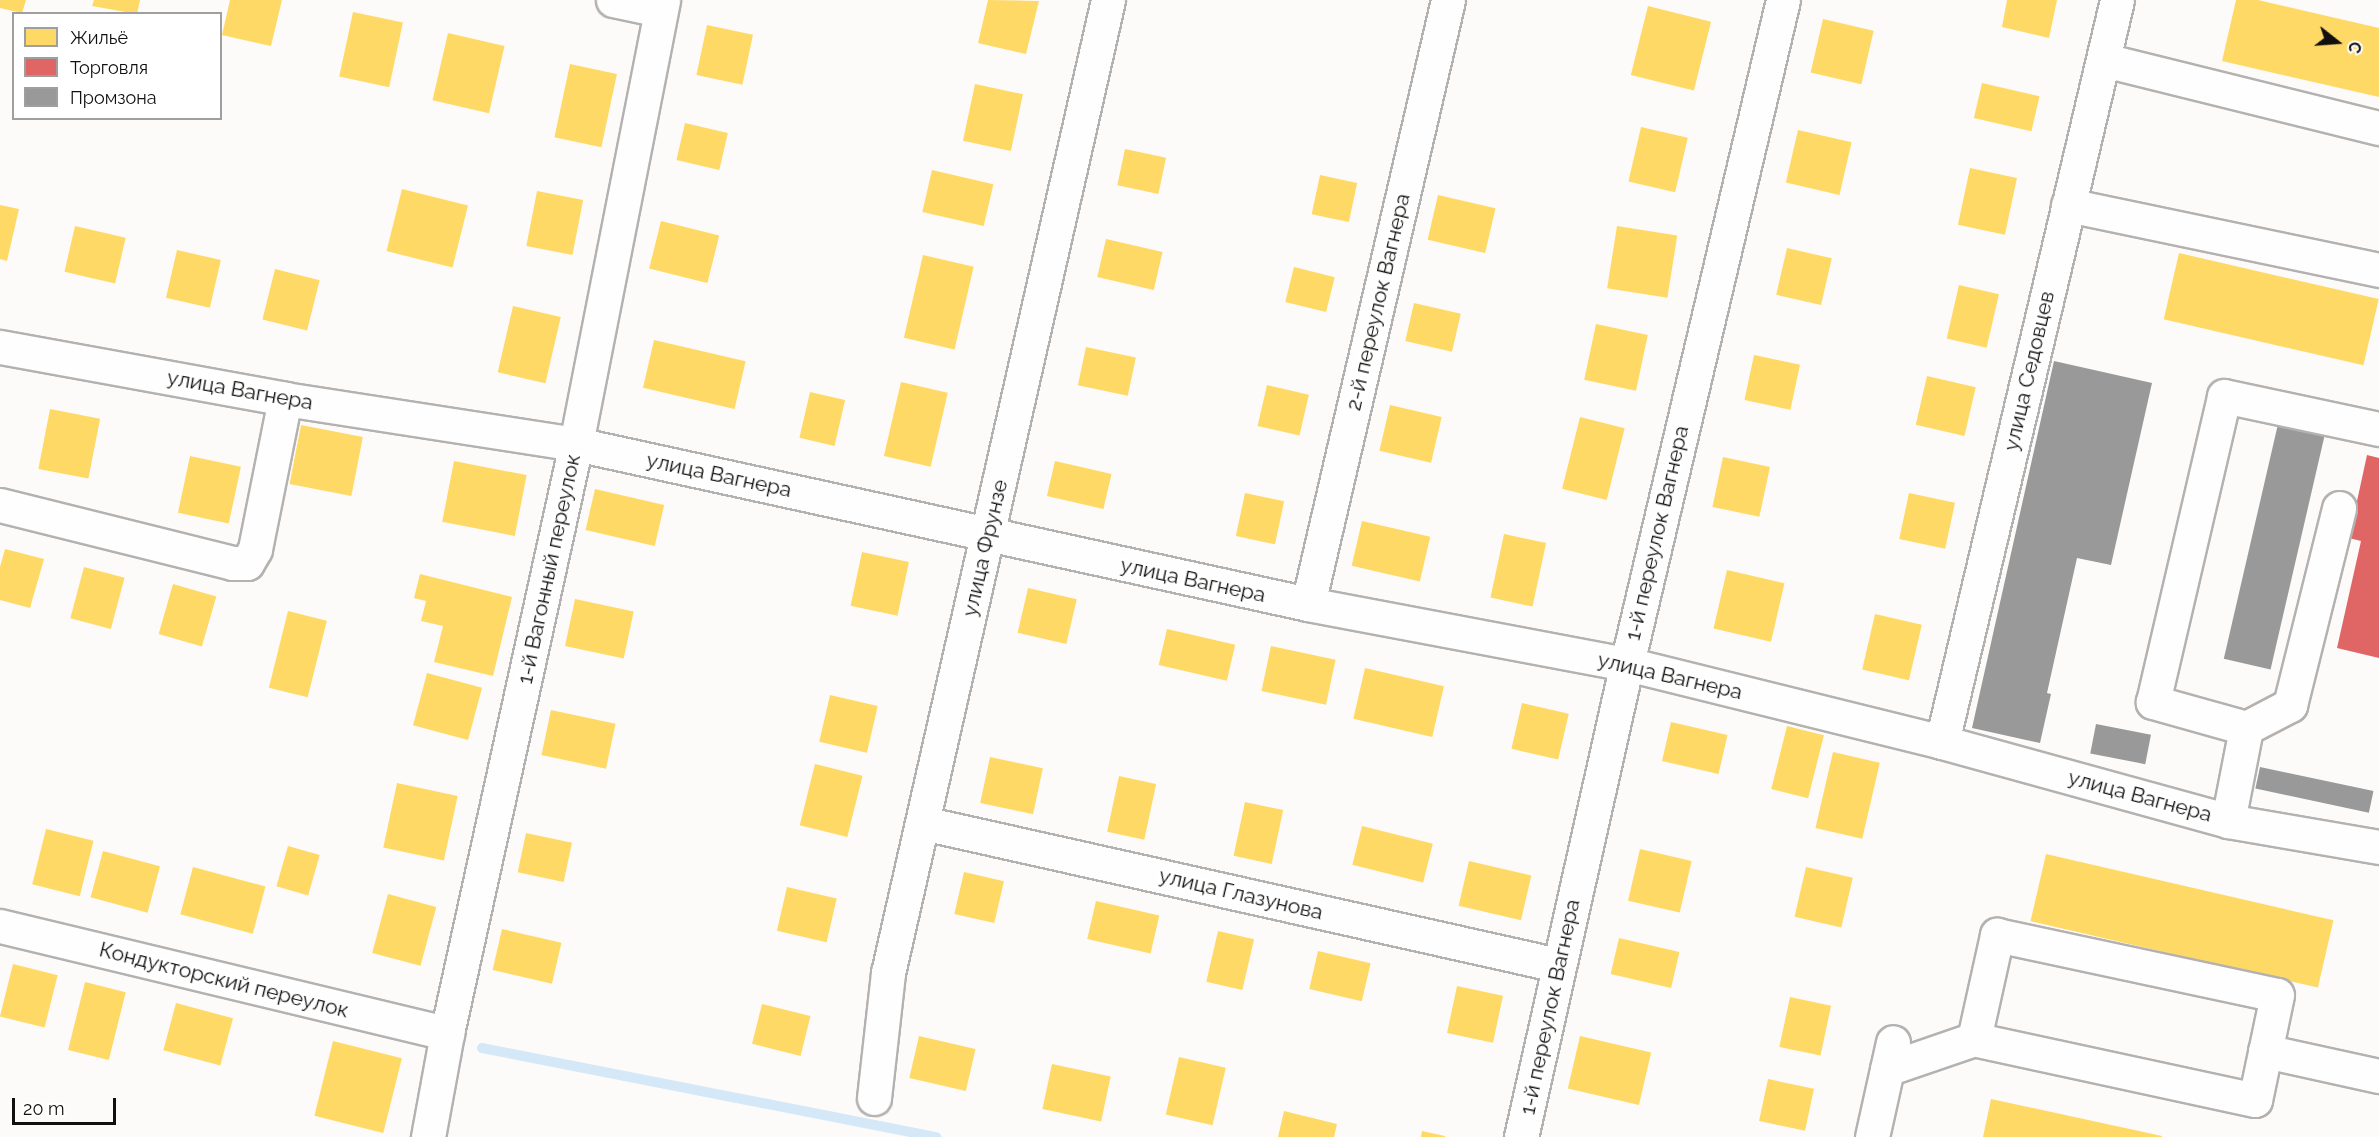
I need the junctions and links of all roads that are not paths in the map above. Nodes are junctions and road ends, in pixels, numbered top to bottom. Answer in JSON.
{"nodes":[{"id":1,"x":613,"y":0,"type":"edge"},
{"id":2,"x":1108,"y":0,"type":"edge"},
{"id":3,"x":1448,"y":0,"type":"edge"},
{"id":4,"x":1783,"y":0,"type":"edge"},
{"id":5,"x":2117,"y":0,"type":"edge"},
{"id":6,"x":662,"y":5,"type":"edge"},
{"id":7,"x":2104,"y":60,"type":"junction"},
{"id":8,"x":2379,"y":128,"type":"edge"},
{"id":9,"x":2068,"y":205,"type":"junction"},
{"id":10,"x":2379,"y":270,"type":"edge"},
{"id":11,"x":0,"y":347,"type":"edge"},
{"id":12,"x":285,"y":399,"type":"junction"},
{"id":13,"x":2379,"y":429,"type":"edge"},
{"id":14,"x":576,"y":444,"type":"junction"},
{"id":15,"x":0,"y":505,"type":"edge"},
{"id":16,"x":2338,"y":508,"type":"dead end"},
{"id":17,"x":987,"y":535,"type":"junction"},
{"id":18,"x":1308,"y":604,"type":"junction"},
{"id":19,"x":1627,"y":664,"type":"junction"},
{"id":20,"x":2246,"y":728,"type":"junction"},
{"id":21,"x":1942,"y":742,"type":"junction"},
{"id":22,"x":2228,"y":820,"type":"junction"},
{"id":23,"x":923,"y":823,"type":"junction"},
{"id":24,"x":2379,"y":847,"type":"edge"},
{"id":25,"x":0,"y":926,"type":"edge"},
{"id":26,"x":1558,"y":965,"type":"junction"},
{"id":27,"x":447,"y":1034,"type":"junction"},
{"id":28,"x":1974,"y":1039,"type":"junction"},
{"id":29,"x":2265,"y":1051,"type":"junction"},
{"id":30,"x":2379,"y":1076,"type":"edge"},
{"id":31,"x":874,"y":1098,"type":"dead end"},
{"id":32,"x":428,"y":1137,"type":"edge"},
{"id":33,"x":1521,"y":1137,"type":"edge"},
{"id":34,"x":1872,"y":1137,"type":"edge"}],
"edges":[{"from":1,"to":6,"type":"street"},
{"from":2,"to":17,"type":"street","name":"улица Фрунзе"},
{"from":3,"to":18,"type":"street","name":"2-й переулок Вагнера"},
{"from":4,"to":19,"type":"street","name":"1-й переулок Вагнера"},
{"from":5,"to":7,"type":"street","name":"улица Седовцев"},
{"from":6,"to":14,"type":"street","name":"1-й Вагонный переулок"},
{"from":7,"to":8,"type":"street"},
{"from":7,"to":9,"type":"street","name":"улица Седовцев"},
{"from":9,"to":10,"type":"street"},
{"from":9,"to":21,"type":"street","name":"улица Седовцев"},
{"from":11,"to":12,"type":"street","name":"улица Вагнера"},
{"from":12,"to":14,"type":"street","name":"улица Вагнера"},
{"from":12,"to":15,"type":"street"},
{"from":13,"to":20,"type":"street"},
{"from":14,"to":17,"type":"street","name":"улица Вагнера"},
{"from":14,"to":27,"type":"street","name":"1-й Вагонный переулок"},
{"from":16,"to":20,"type":"street"},
{"from":17,"to":18,"type":"street","name":"улица Вагнера"},
{"from":17,"to":23,"type":"street","name":"улица Фрунзе"},
{"from":18,"to":19,"type":"street","name":"улица Вагнера"},
{"from":19,"to":21,"type":"street","name":"улица Вагнера"},
{"from":19,"to":26,"type":"street","name":"1-й переулок Вагнера"},
{"from":20,"to":22,"type":"street"},
{"from":21,"to":22,"type":"street","name":"улица Вагнера"},
{"from":22,"to":24,"type":"street","name":"улица Вагнера"},
{"from":23,"to":26,"type":"street","name":"улица Глазунова"},
{"from":23,"to":31,"type":"street","name":"улица Фрунзе"},
{"from":25,"to":27,"type":"street","name":"Кондукторский переулок"},
{"from":26,"to":33,"type":"street","name":"1-й переулок Вагнера"},
{"from":27,"to":32,"type":"street","name":"1-й Вагонный переулок"},
{"from":28,"to":29,"type":"street"},
{"from":28,"to":29,"type":"street"},
{"from":28,"to":34,"type":"street"},
{"from":29,"to":30,"type":"street"}]}
